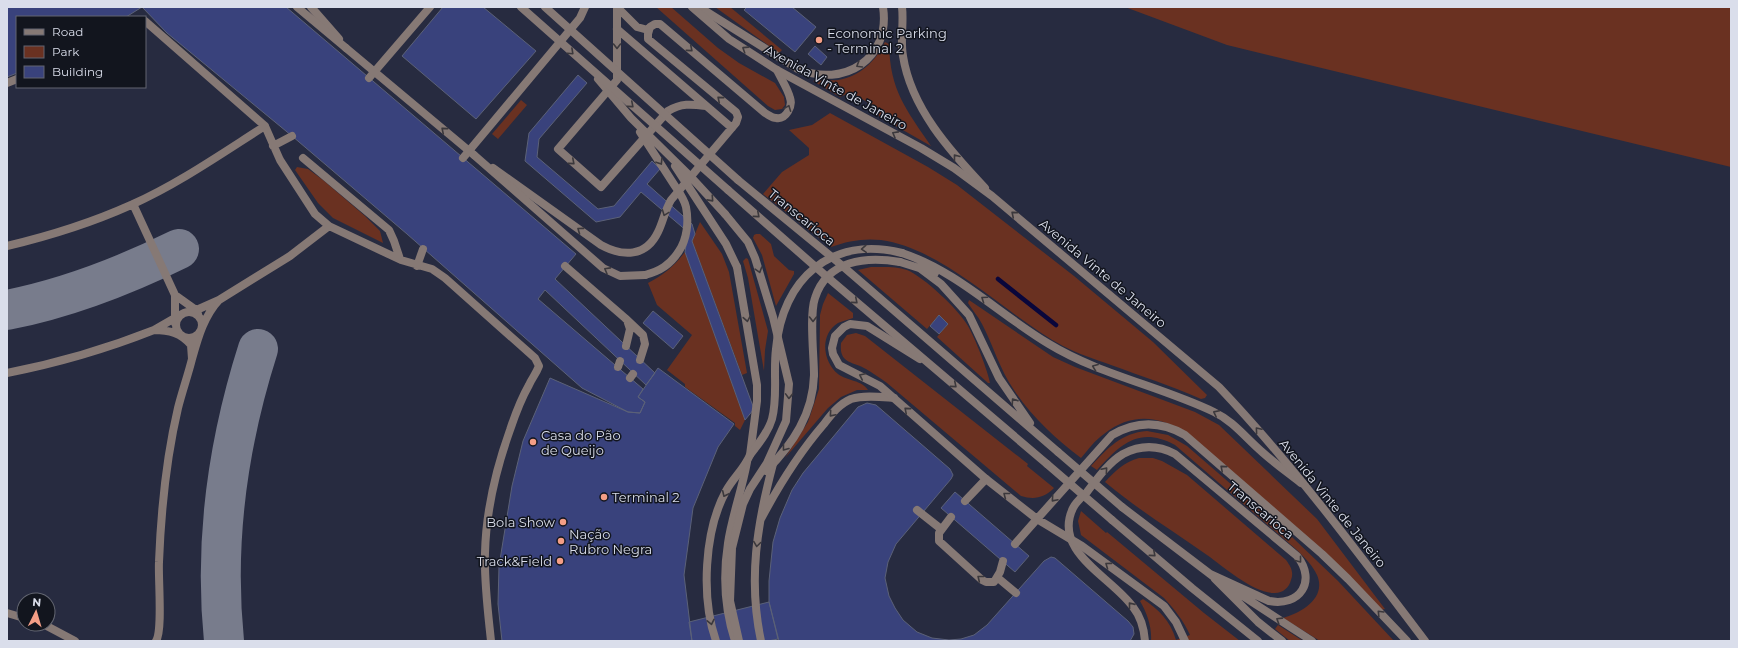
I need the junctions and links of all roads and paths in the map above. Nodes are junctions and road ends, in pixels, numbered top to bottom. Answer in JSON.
{"nodes":[{"id":1,"x":297,"y":7,"type":"edge"},
{"id":2,"x":311,"y":7,"type":"edge"},
{"id":3,"x":430,"y":7,"type":"edge"},
{"id":4,"x":521,"y":7,"type":"edge"},
{"id":5,"x":545,"y":7,"type":"edge"},
{"id":6,"x":586,"y":7,"type":"edge"},
{"id":7,"x":617,"y":7,"type":"edge"},
{"id":8,"x":692,"y":7,"type":"edge"},
{"id":9,"x":699,"y":7,"type":"edge"},
{"id":10,"x":883,"y":7,"type":"edge"},
{"id":11,"x":902,"y":7,"type":"edge"},
{"id":12,"x":146,"y":22,"type":"edge"},
{"id":13,"x":617,"y":29,"type":"junction"},
{"id":14,"x":648,"y":30,"type":"junction"},
{"id":15,"x":346,"y":48,"type":"junction"},
{"id":16,"x":591,"y":70,"type":"junction"},
{"id":17,"x":777,"y":70,"type":"junction"},
{"id":18,"x":369,"y":78,"type":"dead end"},
{"id":19,"x":706,"y":106,"type":"junction"},
{"id":20,"x":630,"y":118,"type":"junction"},
{"id":21,"x":265,"y":126,"type":"junction"},
{"id":22,"x":732,"y":128,"type":"junction"},
{"id":23,"x":292,"y":136,"type":"dead end"},
{"id":24,"x":274,"y":146,"type":"junction"},
{"id":25,"x":665,"y":151,"type":"junction"},
{"id":26,"x":474,"y":155,"type":"junction"},
{"id":27,"x":303,"y":158,"type":"dead end"},
{"id":28,"x":463,"y":158,"type":"dead end"},
{"id":29,"x":992,"y":196,"type":"junction"},
{"id":30,"x":133,"y":204,"type":"junction"},
{"id":31,"x":329,"y":226,"type":"junction"},
{"id":32,"x":7,"y":246,"type":"edge"},
{"id":33,"x":424,"y":249,"type":"dead end"},
{"id":34,"x":400,"y":259,"type":"junction"},
{"id":35,"x":417,"y":266,"type":"junction"},
{"id":36,"x":565,"y":266,"type":"dead end"},
{"id":37,"x":919,"y":268,"type":"junction"},
{"id":38,"x":963,"y":285,"type":"junction"},
{"id":39,"x":175,"y":295,"type":"junction"},
{"id":40,"x":219,"y":300,"type":"junction"},
{"id":41,"x":195,"y":312,"type":"junction"},
{"id":42,"x":625,"y":318,"type":"junction"},
{"id":43,"x":177,"y":320,"type":"junction"},
{"id":44,"x":201,"y":329,"type":"junction"},
{"id":45,"x":154,"y":330,"type":"junction"},
{"id":46,"x":184,"y":337,"type":"junction"},
{"id":47,"x":626,"y":346,"type":"dead end"},
{"id":48,"x":192,"y":359,"type":"junction"},
{"id":49,"x":640,"y":360,"type":"dead end"},
{"id":50,"x":936,"y":369,"type":"junction"},
{"id":51,"x":7,"y":373,"type":"edge"},
{"id":52,"x":894,"y":398,"type":"junction"},
{"id":53,"x":1046,"y":442,"type":"junction"},
{"id":54,"x":748,"y":459,"type":"junction"},
{"id":55,"x":773,"y":464,"type":"junction"},
{"id":56,"x":986,"y":479,"type":"junction"},
{"id":57,"x":755,"y":482,"type":"junction"},
{"id":58,"x":1311,"y":491,"type":"junction"},
{"id":59,"x":965,"y":501,"type":"dead end"},
{"id":60,"x":917,"y":510,"type":"dead end"},
{"id":61,"x":951,"y":517,"type":"dead end"},
{"id":62,"x":761,"y":519,"type":"junction"},
{"id":63,"x":1037,"y":519,"type":"junction"},
{"id":64,"x":941,"y":529,"type":"junction"},
{"id":65,"x":1070,"y":538,"type":"junction"},
{"id":66,"x":1015,"y":544,"type":"dead end"},
{"id":67,"x":1003,"y":561,"type":"dead end"},
{"id":68,"x":1210,"y":574,"type":"junction"},
{"id":69,"x":998,"y":578,"type":"junction"},
{"id":70,"x":1016,"y":593,"type":"dead end"},
{"id":71,"x":56,"y":629,"type":"edge"},
{"id":72,"x":1185,"y":640,"type":"edge"},
{"id":73,"x":75,"y":641,"type":"edge"},
{"id":74,"x":156,"y":641,"type":"edge"},
{"id":75,"x":491,"y":641,"type":"edge"},
{"id":76,"x":716,"y":641,"type":"edge"},
{"id":77,"x":735,"y":641,"type":"edge"},
{"id":78,"x":739,"y":641,"type":"edge"},
{"id":79,"x":761,"y":641,"type":"edge"},
{"id":80,"x":1145,"y":641,"type":"edge"},
{"id":81,"x":1258,"y":641,"type":"edge"},
{"id":82,"x":1282,"y":641,"type":"edge"},
{"id":83,"x":1312,"y":641,"type":"edge"},
{"id":84,"x":1407,"y":641,"type":"edge"},
{"id":85,"x":1425,"y":641,"type":"edge"}],
"edges":[{"from":1,"to":15,"type":"street"},
{"from":2,"to":15,"type":"street"},
{"from":3,"to":18,"type":"street"},
{"from":4,"to":16,"type":"street","one_way":true,"bridge":true},
{"from":5,"to":53,"type":"street","name":"Transcarioca","bridge":true},
{"from":6,"to":28,"type":"street"},
{"from":7,"to":13,"type":"street"},
{"from":7,"to":14,"type":"street"},
{"from":17,"to":8,"type":"street","name":"Avenida Vinte de Janeiro","one_way":true},
{"from":10,"to":9,"type":"street","one_way":true},
{"from":29,"to":11,"type":"street","one_way":true},
{"from":12,"to":21,"type":"street"},
{"from":13,"to":19,"type":"street"},
{"from":13,"to":19,"type":"street","one_way":true},
{"from":14,"to":17,"type":"street","one_way":true},
{"from":22,"to":14,"type":"street","one_way":true},
{"from":26,"to":15,"type":"street","one_way":true,"bridge":true},
{"from":16,"to":20,"type":"street","bridge":true},
{"from":16,"to":50,"type":"street","one_way":true,"bridge":true},
{"from":29,"to":17,"type":"street","name":"Avenida Vinte de Janeiro","one_way":true},
{"from":19,"to":22,"type":"street"},
{"from":20,"to":25,"type":"street","bridge":true},
{"from":20,"to":26,"type":"street","one_way":true,"bridge":true},
{"from":21,"to":24,"type":"street"},
{"from":21,"to":30,"type":"street"},
{"from":22,"to":26,"type":"street","one_way":true},
{"from":23,"to":24,"type":"street"},
{"from":24,"to":31,"type":"street"},
{"from":25,"to":54,"type":"street","one_way":true,"bridge":true},
{"from":25,"to":57,"type":"street","one_way":true,"bridge":true},
{"from":27,"to":34,"type":"street"},
{"from":58,"to":29,"type":"street","name":"Avenida Vinte de Janeiro","one_way":true},
{"from":30,"to":32,"type":"street"},
{"from":30,"to":39,"type":"street"},
{"from":31,"to":34,"type":"street"},
{"from":31,"to":40,"type":"street"},
{"from":33,"to":35,"type":"street"},
{"from":34,"to":35,"type":"street"},
{"from":35,"to":75,"type":"street"},
{"from":36,"to":42,"type":"street"},
{"from":37,"to":38,"type":"street"},
{"from":53,"to":37,"type":"street","name":"Transcarioca","one_way":true},
{"from":37,"to":55,"type":"street","one_way":true,"bridge":true},
{"from":38,"to":54,"type":"street","one_way":true,"bridge":true},
{"from":58,"to":38,"type":"street","one_way":true},
{"from":39,"to":41,"type":"street"},
{"from":39,"to":43,"type":"street"},
{"from":40,"to":41,"type":"street"},
{"from":40,"to":44,"type":"street"},
{"from":41,"to":43,"type":"street"},
{"from":41,"to":44,"type":"street"},
{"from":42,"to":47,"type":"street"},
{"from":42,"to":49,"type":"street"},
{"from":43,"to":45,"type":"street"},
{"from":43,"to":46,"type":"street"},
{"from":44,"to":46,"type":"street"},
{"from":44,"to":48,"type":"street"},
{"from":45,"to":46,"type":"street"},
{"from":45,"to":51,"type":"street"},
{"from":46,"to":48,"type":"street"},
{"from":48,"to":74,"type":"street"},
{"from":52,"to":50,"type":"street","one_way":true},
{"from":50,"to":81,"type":"street","one_way":true,"bridge":true},
{"from":56,"to":52,"type":"street","one_way":true},
{"from":52,"to":62,"type":"street","one_way":true},
{"from":53,"to":68,"type":"street","name":"Transcarioca","bridge":true},
{"from":54,"to":76,"type":"street","one_way":true},
{"from":54,"to":77,"type":"street"},
{"from":55,"to":57,"type":"street"},
{"from":55,"to":62,"type":"street"},
{"from":56,"to":59,"type":"street"},
{"from":63,"to":56,"type":"street","one_way":true},
{"from":57,"to":78,"type":"street"},
{"from":58,"to":85,"type":"street","name":"Avenida Vinte de Janeiro"},
{"from":60,"to":64,"type":"street"},
{"from":61,"to":64,"type":"street"},
{"from":62,"to":79,"type":"street","one_way":true},
{"from":63,"to":65,"type":"street"},
{"from":63,"to":66,"type":"street"},
{"from":84,"to":63,"type":"street","one_way":true},
{"from":69,"to":64,"type":"street","one_way":true},
{"from":65,"to":68,"type":"street","name":"Transcarioca","one_way":true},
{"from":72,"to":65,"type":"street","one_way":true},
{"from":80,"to":65,"type":"street","one_way":true},
{"from":67,"to":69,"type":"street"},
{"from":68,"to":82,"type":"street","name":"Transcarioca"},
{"from":83,"to":68,"type":"street","name":"Transcarioca","one_way":true},
{"from":69,"to":70,"type":"street"},
{"from":71,"to":73,"type":"street"}]}
